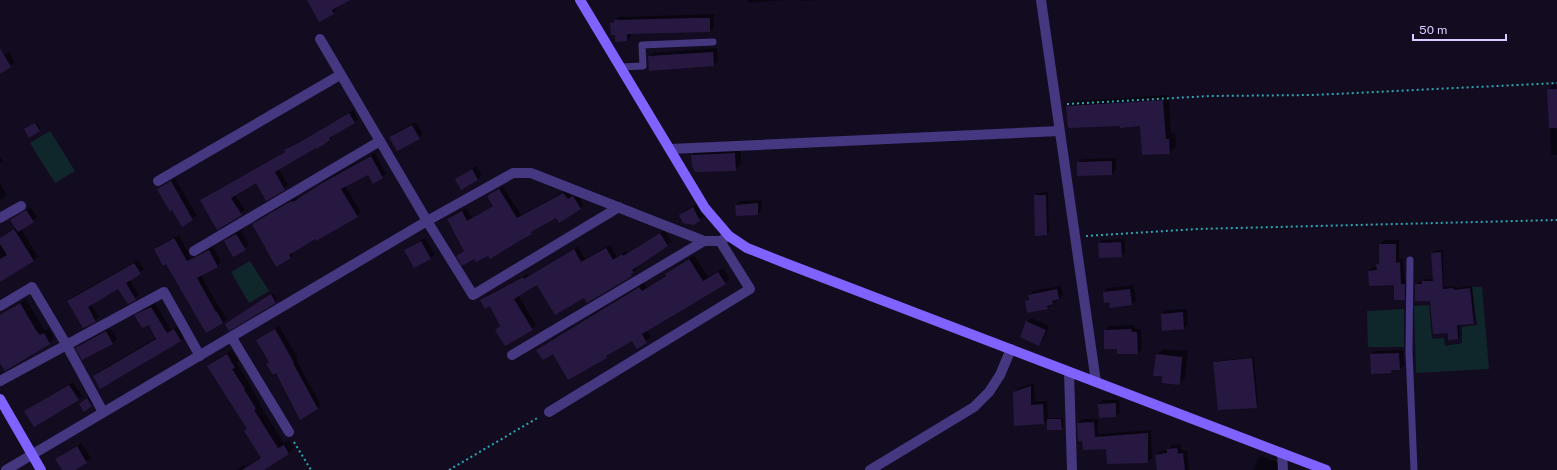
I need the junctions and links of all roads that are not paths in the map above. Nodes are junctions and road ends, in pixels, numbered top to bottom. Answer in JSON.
{"nodes":[{"id":1,"x":580,"y":0,"type":"edge"},
{"id":2,"x":1041,"y":0,"type":"edge"},
{"id":3,"x":320,"y":39,"type":"dead end"},
{"id":4,"x":713,"y":42,"type":"dead end"},
{"id":5,"x":620,"y":67,"type":"junction"},
{"id":6,"x":340,"y":75,"type":"junction"},
{"id":7,"x":1059,"y":131,"type":"junction"},
{"id":8,"x":380,"y":141,"type":"junction"},
{"id":9,"x":670,"y":149,"type":"junction"},
{"id":10,"x":158,"y":181,"type":"dead end"},
{"id":11,"x":21,"y":206,"type":"dead end"},
{"id":12,"x":619,"y":207,"type":"junction"},
{"id":13,"x":0,"y":218,"type":"edge"},
{"id":14,"x":427,"y":221,"type":"junction"},
{"id":15,"x":729,"y":236,"type":"junction"},
{"id":16,"x":704,"y":241,"type":"junction"},
{"id":17,"x":720,"y":241,"type":"junction"},
{"id":18,"x":194,"y":251,"type":"dead end"},
{"id":19,"x":1410,"y":260,"type":"dead end"},
{"id":20,"x":0,"y":306,"type":"edge"},
{"id":21,"x":232,"y":338,"type":"junction"},
{"id":22,"x":66,"y":344,"type":"junction"},
{"id":23,"x":1011,"y":349,"type":"junction"},
{"id":24,"x":512,"y":354,"type":"dead end"},
{"id":25,"x":200,"y":356,"type":"junction"},
{"id":26,"x":1069,"y":372,"type":"junction"},
{"id":27,"x":0,"y":381,"type":"edge"},
{"id":28,"x":1096,"y":382,"type":"junction"},
{"id":29,"x":0,"y":399,"type":"edge"},
{"id":30,"x":103,"y":412,"type":"junction"},
{"id":31,"x":549,"y":412,"type":"road end"},
{"id":32,"x":289,"y":432,"type":"road end"},
{"id":33,"x":1282,"y":453,"type":"junction"},
{"id":34,"x":32,"y":455,"type":"junction"},
{"id":35,"x":6,"y":470,"type":"edge"},
{"id":36,"x":41,"y":470,"type":"edge"},
{"id":37,"x":870,"y":470,"type":"edge"},
{"id":38,"x":1072,"y":470,"type":"edge"},
{"id":39,"x":1283,"y":470,"type":"edge"},
{"id":40,"x":1326,"y":470,"type":"edge"},
{"id":41,"x":1414,"y":470,"type":"edge"}],
"edges":[{"from":1,"to":5,"type":"street"},
{"from":2,"to":7,"type":"street"},
{"from":3,"to":6,"type":"street"},
{"from":4,"to":5,"type":"lane"},
{"from":5,"to":9,"type":"street"},
{"from":6,"to":8,"type":"street"},
{"from":6,"to":10,"type":"street"},
{"from":7,"to":9,"type":"street"},
{"from":7,"to":28,"type":"street"},
{"from":8,"to":14,"type":"street"},
{"from":8,"to":18,"type":"street"},
{"from":9,"to":15,"type":"street"},
{"from":11,"to":13,"type":"street"},
{"from":12,"to":14,"type":"street"},
{"from":12,"to":14,"type":"street"},
{"from":12,"to":16,"type":"street"},
{"from":14,"to":21,"type":"street"},
{"from":15,"to":17,"type":"street"},
{"from":15,"to":23,"type":"street"},
{"from":16,"to":17,"type":"street"},
{"from":16,"to":24,"type":"street"},
{"from":17,"to":31,"type":"street"},
{"from":19,"to":41,"type":"lane"},
{"from":20,"to":22,"type":"street"},
{"from":21,"to":25,"type":"street"},
{"from":21,"to":32,"type":"street"},
{"from":22,"to":25,"type":"street"},
{"from":22,"to":27,"type":"street"},
{"from":22,"to":30,"type":"street"},
{"from":23,"to":26,"type":"street"},
{"from":23,"to":37,"type":"street"},
{"from":25,"to":30,"type":"street"},
{"from":26,"to":28,"type":"street"},
{"from":26,"to":38,"type":"street"},
{"from":28,"to":33,"type":"street"},
{"from":29,"to":34,"type":"street"},
{"from":30,"to":34,"type":"street"},
{"from":33,"to":39,"type":"street"},
{"from":33,"to":40,"type":"street"},
{"from":34,"to":35,"type":"street"},
{"from":34,"to":36,"type":"street"}]}
